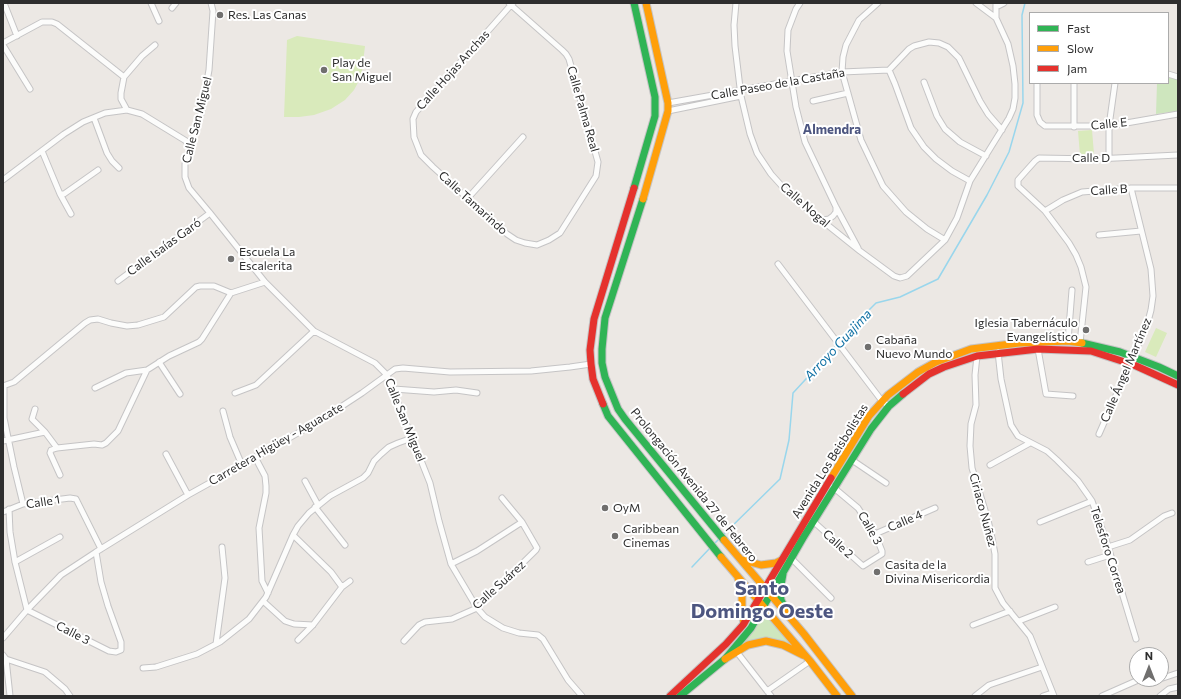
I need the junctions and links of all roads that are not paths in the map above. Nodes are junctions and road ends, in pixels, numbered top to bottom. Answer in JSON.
{"nodes":[{"id":1,"x":4,"y":3,"type":"edge"},
{"id":2,"x":151,"y":3,"type":"edge"},
{"id":3,"x":211,"y":3,"type":"edge"},
{"id":4,"x":634,"y":3,"type":"edge"},
{"id":5,"x":646,"y":3,"type":"edge"},
{"id":6,"x":736,"y":3,"type":"edge"},
{"id":7,"x":800,"y":3,"type":"edge"},
{"id":8,"x":878,"y":3,"type":"edge"},
{"id":9,"x":976,"y":3,"type":"edge"},
{"id":10,"x":1004,"y":3,"type":"edge"},
{"id":11,"x":511,"y":4,"type":"edge"},
{"id":12,"x":996,"y":5,"type":"edge"},
{"id":13,"x":996,"y":18,"type":"junction"},
{"id":14,"x":159,"y":20,"type":"dead end"},
{"id":15,"x":17,"y":36,"type":"junction"},
{"id":16,"x":3,"y":44,"type":"edge"},
{"id":17,"x":155,"y":45,"type":"dead end"},
{"id":18,"x":889,"y":70,"type":"junction"},
{"id":19,"x":842,"y":72,"type":"junction"},
{"id":20,"x":124,"y":77,"type":"junction"},
{"id":21,"x":792,"y":81,"type":"junction"},
{"id":22,"x":924,"y":82,"type":"dead end"},
{"id":23,"x":1037,"y":84,"type":"edge"},
{"id":24,"x":1074,"y":84,"type":"edge"},
{"id":25,"x":1115,"y":84,"type":"edge"},
{"id":26,"x":30,"y":89,"type":"dead end"},
{"id":27,"x":740,"y":90,"type":"junction"},
{"id":28,"x":848,"y":93,"type":"junction"},
{"id":29,"x":741,"y":96,"type":"junction"},
{"id":30,"x":813,"y":101,"type":"dead end"},
{"id":31,"x":668,"y":103,"type":"junction"},
{"id":32,"x":127,"y":110,"type":"junction"},
{"id":33,"x":668,"y":111,"type":"junction"},
{"id":34,"x":1178,"y":114,"type":"edge"},
{"id":35,"x":94,"y":118,"type":"junction"},
{"id":36,"x":1109,"y":126,"type":"junction"},
{"id":37,"x":1074,"y":127,"type":"junction"},
{"id":38,"x":1002,"y":130,"type":"junction"},
{"id":39,"x":523,"y":137,"type":"dead end"},
{"id":40,"x":191,"y":144,"type":"junction"},
{"id":41,"x":416,"y":144,"type":"joint"},
{"id":42,"x":42,"y":151,"type":"junction"},
{"id":43,"x":1178,"y":155,"type":"edge"},
{"id":44,"x":986,"y":156,"type":"junction"},
{"id":45,"x":1109,"y":159,"type":"junction"},
{"id":46,"x":119,"y":168,"type":"dead end"},
{"id":47,"x":598,"y":169,"type":"joint"},
{"id":48,"x":98,"y":170,"type":"dead end"},
{"id":49,"x":3,"y":180,"type":"edge"},
{"id":50,"x":970,"y":181,"type":"junction"},
{"id":51,"x":1130,"y":188,"type":"junction"},
{"id":52,"x":1178,"y":188,"type":"edge"},
{"id":53,"x":60,"y":194,"type":"junction"},
{"id":54,"x":468,"y":198,"type":"junction"},
{"id":55,"x":836,"y":207,"type":"junction"},
{"id":56,"x":1045,"y":211,"type":"junction"},
{"id":57,"x":210,"y":213,"type":"junction"},
{"id":58,"x":71,"y":214,"type":"dead end"},
{"id":59,"x":819,"y":218,"type":"junction"},
{"id":60,"x":1141,"y":231,"type":"junction"},
{"id":61,"x":1099,"y":235,"type":"dead end"},
{"id":62,"x":946,"y":240,"type":"junction"},
{"id":63,"x":860,"y":251,"type":"junction"},
{"id":64,"x":778,"y":264,"type":"dead end"},
{"id":65,"x":118,"y":281,"type":"dead end"},
{"id":66,"x":265,"y":282,"type":"junction"},
{"id":67,"x":1072,"y":290,"type":"dead end"},
{"id":68,"x":231,"y":293,"type":"junction"},
{"id":69,"x":314,"y":331,"type":"junction"},
{"id":70,"x":1068,"y":341,"type":"junction"},
{"id":71,"x":1080,"y":343,"type":"junction"},
{"id":72,"x":998,"y":345,"type":"junction"},
{"id":73,"x":1038,"y":349,"type":"junction"},
{"id":74,"x":998,"y":353,"type":"junction"},
{"id":75,"x":977,"y":356,"type":"junction"},
{"id":76,"x":1132,"y":360,"type":"junction"},
{"id":77,"x":159,"y":362,"type":"junction"},
{"id":78,"x":590,"y":364,"type":"junction"},
{"id":79,"x":147,"y":370,"type":"junction"},
{"id":80,"x":388,"y":375,"type":"junction"},
{"id":81,"x":1178,"y":376,"type":"edge"},
{"id":82,"x":1178,"y":385,"type":"edge"},
{"id":83,"x":3,"y":386,"type":"edge"},
{"id":84,"x":95,"y":388,"type":"dead end"},
{"id":85,"x":394,"y":389,"type":"junction"},
{"id":86,"x":235,"y":393,"type":"dead end"},
{"id":87,"x":478,"y":393,"type":"dead end"},
{"id":88,"x":180,"y":394,"type":"dead end"},
{"id":89,"x":1073,"y":396,"type":"dead end"},
{"id":90,"x":882,"y":401,"type":"junction"},
{"id":91,"x":889,"y":406,"type":"junction"},
{"id":92,"x":35,"y":409,"type":"dead end"},
{"id":93,"x":223,"y":411,"type":"dead end"},
{"id":94,"x":45,"y":432,"type":"junction"},
{"id":95,"x":1099,"y":434,"type":"dead end"},
{"id":96,"x":412,"y":438,"type":"junction"},
{"id":97,"x":6,"y":441,"type":"edge"},
{"id":98,"x":1030,"y":443,"type":"junction"},
{"id":99,"x":57,"y":448,"type":"junction"},
{"id":100,"x":166,"y":454,"type":"dead end"},
{"id":101,"x":255,"y":458,"type":"junction"},
{"id":102,"x":852,"y":460,"type":"junction"},
{"id":103,"x":242,"y":465,"type":"junction"},
{"id":104,"x":990,"y":465,"type":"dead end"},
{"id":105,"x":60,"y":475,"type":"dead end"},
{"id":106,"x":305,"y":480,"type":"dead end"},
{"id":107,"x":886,"y":483,"type":"dead end"},
{"id":108,"x":828,"y":484,"type":"junction"},
{"id":109,"x":835,"y":488,"type":"junction"},
{"id":110,"x":188,"y":495,"type":"junction"},
{"id":111,"x":502,"y":498,"type":"dead end"},
{"id":112,"x":1092,"y":501,"type":"junction"},
{"id":113,"x":23,"y":504,"type":"junction"},
{"id":114,"x":317,"y":506,"type":"junction"},
{"id":115,"x":935,"y":508,"type":"dead end"},
{"id":116,"x":9,"y":509,"type":"junction"},
{"id":117,"x":3,"y":512,"type":"edge"},
{"id":118,"x":1172,"y":513,"type":"dead end"},
{"id":119,"x":522,"y":522,"type":"junction"},
{"id":120,"x":814,"y":522,"type":"junction"},
{"id":121,"x":1040,"y":522,"type":"dead end"},
{"id":122,"x":875,"y":534,"type":"junction"},
{"id":123,"x":293,"y":535,"type":"junction"},
{"id":124,"x":60,"y":536,"type":"dead end"},
{"id":125,"x":345,"y":544,"type":"dead end"},
{"id":126,"x":222,"y":546,"type":"dead end"},
{"id":127,"x":1108,"y":547,"type":"junction"},
{"id":128,"x":98,"y":550,"type":"junction"},
{"id":129,"x":882,"y":554,"type":"joint"},
{"id":130,"x":1110,"y":555,"type":"junction"},
{"id":131,"x":791,"y":558,"type":"junction"},
{"id":132,"x":741,"y":559,"type":"junction"},
{"id":133,"x":782,"y":560,"type":"junction"},
{"id":134,"x":15,"y":562,"type":"junction"},
{"id":135,"x":1088,"y":562,"type":"dead end"},
{"id":136,"x":452,"y":564,"type":"junction"},
{"id":137,"x":782,"y":574,"type":"junction"},
{"id":138,"x":738,"y":575,"type":"junction"},
{"id":139,"x":350,"y":581,"type":"dead end"},
{"id":140,"x":342,"y":587,"type":"junction"},
{"id":141,"x":765,"y":587,"type":"junction"},
{"id":142,"x":268,"y":593,"type":"junction"},
{"id":143,"x":771,"y":595,"type":"junction"},
{"id":144,"x":830,"y":598,"type":"dead end"},
{"id":145,"x":758,"y":599,"type":"junction"},
{"id":146,"x":263,"y":601,"type":"junction"},
{"id":147,"x":764,"y":606,"type":"junction"},
{"id":148,"x":1055,"y":607,"type":"dead end"},
{"id":149,"x":477,"y":608,"type":"junction"},
{"id":150,"x":27,"y":610,"type":"junction"},
{"id":151,"x":1010,"y":611,"type":"junction"},
{"id":152,"x":789,"y":616,"type":"junction"},
{"id":153,"x":1019,"y":621,"type":"junction"},
{"id":154,"x":744,"y":623,"type":"junction"},
{"id":155,"x":313,"y":625,"type":"junction"},
{"id":156,"x":973,"y":625,"type":"dead end"},
{"id":157,"x":5,"y":631,"type":"edge"},
{"id":158,"x":3,"y":638,"type":"edge"},
{"id":159,"x":1136,"y":639,"type":"dead end"},
{"id":160,"x":298,"y":640,"type":"dead end"},
{"id":161,"x":404,"y":641,"type":"dead end"},
{"id":162,"x":216,"y":644,"type":"junction"},
{"id":163,"x":736,"y":651,"type":"junction"},
{"id":164,"x":5,"y":657,"type":"edge"},
{"id":165,"x":724,"y":658,"type":"junction"},
{"id":166,"x":808,"y":658,"type":"junction"},
{"id":167,"x":1042,"y":667,"type":"junction"},
{"id":168,"x":143,"y":668,"type":"dead end"},
{"id":169,"x":1129,"y":684,"type":"edge"},
{"id":170,"x":1178,"y":687,"type":"edge"},
{"id":171,"x":767,"y":691,"type":"junction"},
{"id":172,"x":1162,"y":694,"type":"edge"},
{"id":173,"x":1053,"y":695,"type":"edge"},
{"id":174,"x":10,"y":696,"type":"edge"},
{"id":175,"x":70,"y":696,"type":"edge"},
{"id":176,"x":581,"y":696,"type":"edge"},
{"id":177,"x":670,"y":696,"type":"edge"},
{"id":178,"x":680,"y":696,"type":"edge"},
{"id":179,"x":770,"y":696,"type":"edge"},
{"id":180,"x":837,"y":696,"type":"edge"},
{"id":181,"x":852,"y":696,"type":"edge"},
{"id":182,"x":974,"y":696,"type":"edge"},
{"id":183,"x":1043,"y":696,"type":"edge"},
{"id":184,"x":1102,"y":696,"type":"edge"}],
"edges":[{"from":1,"to":15,"type":"street"},
{"from":2,"to":14,"type":"street"},
{"from":3,"to":40,"type":"street","name":"Calle San Miguel"},
{"from":4,"to":78,"type":"main road","name":"Prolongación Avenida 27 de Febrero"},
{"from":5,"to":31,"type":"main road","name":"Prolongación Avenida 27 de Febrero"},
{"from":6,"to":27,"type":"street","name":"Calle Nogal"},
{"from":7,"to":21,"type":"street"},
{"from":8,"to":19,"type":"street"},
{"from":9,"to":13,"type":"street"},
{"from":10,"to":12,"type":"street"},
{"from":11,"to":41,"type":"street","name":"Calle Hojas Anchas"},
{"from":11,"to":47,"type":"street","name":"Calle Palma Real"},
{"from":12,"to":13,"type":"street"},
{"from":13,"to":38,"type":"street"},
{"from":15,"to":16,"type":"street"},
{"from":15,"to":20,"type":"street"},
{"from":16,"to":26,"type":"street"},
{"from":17,"to":20,"type":"street"},
{"from":18,"to":19,"type":"street","name":"Calle Paseo de la Castaña"},
{"from":18,"to":38,"type":"street"},
{"from":18,"to":50,"type":"street"},
{"from":19,"to":21,"type":"street","name":"Calle Paseo de la Castaña"},
{"from":19,"to":28,"type":"street"},
{"from":20,"to":32,"type":"street"},
{"from":21,"to":27,"type":"street","name":"Calle Paseo de la Castaña"},
{"from":21,"to":55,"type":"street"},
{"from":22,"to":44,"type":"street"},
{"from":23,"to":37,"type":"street","name":"Calle E"},
{"from":24,"to":37,"type":"street"},
{"from":25,"to":36,"type":"street"},
{"from":27,"to":29,"type":"street","name":"Calle Nogal"},
{"from":27,"to":31,"type":"street","name":"Calle Paseo de la Castaña"},
{"from":28,"to":30,"type":"street"},
{"from":28,"to":62,"type":"street"},
{"from":29,"to":33,"type":"street","name":"Calle Paseo de la Castaña"},
{"from":29,"to":59,"type":"street","name":"Calle Nogal"},
{"from":31,"to":33,"type":"main road","name":"Prolongación Avenida 27 de Febrero"},
{"from":32,"to":35,"type":"street"},
{"from":32,"to":40,"type":"street"},
{"from":33,"to":132,"type":"main road","name":"Prolongación Avenida 27 de Febrero"},
{"from":34,"to":36,"type":"street","name":"Calle E"},
{"from":35,"to":42,"type":"street"},
{"from":35,"to":46,"type":"street"},
{"from":36,"to":37,"type":"street","name":"Calle E"},
{"from":36,"to":45,"type":"street"},
{"from":38,"to":44,"type":"street"},
{"from":39,"to":54,"type":"street"},
{"from":40,"to":57,"type":"street","name":"Calle San Miguel"},
{"from":41,"to":54,"type":"street","name":"Calle Tamarindo"},
{"from":42,"to":49,"type":"street"},
{"from":42,"to":53,"type":"street"},
{"from":43,"to":45,"type":"street","name":"Calle D"},
{"from":44,"to":50,"type":"street"},
{"from":45,"to":56,"type":"street","name":"Calle D"},
{"from":47,"to":54,"type":"street","name":"Calle Tamarindo"},
{"from":48,"to":53,"type":"street"},
{"from":50,"to":62,"type":"street"},
{"from":51,"to":52,"type":"street","name":"Calle B"},
{"from":51,"to":56,"type":"street","name":"Calle B"},
{"from":51,"to":60,"type":"street","name":"Calle Ángel Martínez"},
{"from":53,"to":58,"type":"street"},
{"from":55,"to":59,"type":"street"},
{"from":55,"to":63,"type":"street"},
{"from":56,"to":71,"type":"street"},
{"from":57,"to":65,"type":"street","name":"Calle Isaías Garó"},
{"from":57,"to":66,"type":"street","name":"Calle San Miguel"},
{"from":59,"to":63,"type":"street","name":"Calle Nogal"},
{"from":60,"to":61,"type":"street"},
{"from":60,"to":76,"type":"street","name":"Calle Ángel Martínez"},
{"from":62,"to":63,"type":"street","name":"Calle Nogal"},
{"from":64,"to":90,"type":"street"},
{"from":66,"to":68,"type":"street"},
{"from":66,"to":69,"type":"street","name":"Calle San Miguel"},
{"from":67,"to":70,"type":"street"},
{"from":68,"to":77,"type":"street"},
{"from":68,"to":83,"type":"street"},
{"from":69,"to":80,"type":"street","name":"Calle San Miguel"},
{"from":69,"to":86,"type":"street"},
{"from":70,"to":71,"type":"main road","name":"Avenida Los Beisbolistas"},
{"from":70,"to":72,"type":"main road","name":"Avenida Los Beisbolistas"},
{"from":71,"to":76,"type":"main road","name":"Avenida Los Beisbolistas"},
{"from":72,"to":74,"type":"street","name":"Telesforo Correa"},
{"from":72,"to":90,"type":"main road","name":"Avenida Los Beisbolistas"},
{"from":73,"to":74,"type":"main road","name":"Avenida Los Beisbolistas"},
{"from":73,"to":76,"type":"main road","name":"Avenida Los Beisbolistas"},
{"from":73,"to":89,"type":"street"},
{"from":74,"to":75,"type":"main road","name":"Avenida Los Beisbolistas"},
{"from":74,"to":98,"type":"street","name":"Telesforo Correa"},
{"from":75,"to":91,"type":"main road","name":"Avenida Los Beisbolistas"},
{"from":75,"to":151,"type":"street","name":"Ciriaco Nuñez"},
{"from":76,"to":81,"type":"main road","name":"Avenida Los Beisbolistas"},
{"from":76,"to":82,"type":"main road","name":"Avenida Los Beisbolistas"},
{"from":76,"to":95,"type":"street","name":"Calle Ángel Martínez"},
{"from":77,"to":79,"type":"street"},
{"from":77,"to":88,"type":"street"},
{"from":78,"to":80,"type":"street","name":"Carretera Higüey - Aguacate"},
{"from":78,"to":138,"type":"main road","name":"Prolongación Avenida 27 de Febrero"},
{"from":79,"to":84,"type":"street"},
{"from":79,"to":99,"type":"street"},
{"from":80,"to":85,"type":"street","name":"Calle San Miguel"},
{"from":80,"to":101,"type":"street","name":"Carretera Higüey - Aguacate"},
{"from":83,"to":97,"type":"street"},
{"from":85,"to":87,"type":"street"},
{"from":85,"to":96,"type":"street","name":"Calle San Miguel"},
{"from":90,"to":91,"type":"street"},
{"from":90,"to":108,"type":"main road","name":"Avenida Los Beisbolistas"},
{"from":91,"to":102,"type":"main road","name":"Avenida Los Beisbolistas"},
{"from":92,"to":94,"type":"street"},
{"from":93,"to":103,"type":"street"},
{"from":94,"to":97,"type":"street"},
{"from":94,"to":99,"type":"street"},
{"from":96,"to":114,"type":"street"},
{"from":96,"to":136,"type":"street","name":"Calle San Miguel"},
{"from":97,"to":113,"type":"street"},
{"from":98,"to":104,"type":"street"},
{"from":98,"to":112,"type":"street","name":"Telesforo Correa"},
{"from":99,"to":105,"type":"street"},
{"from":100,"to":110,"type":"street"},
{"from":101,"to":103,"type":"street","name":"Carretera Higüey - Aguacate"},
{"from":101,"to":142,"type":"street"},
{"from":102,"to":107,"type":"street"},
{"from":102,"to":109,"type":"main road","name":"Avenida Los Beisbolistas"},
{"from":103,"to":110,"type":"street","name":"Carretera Higüey - Aguacate"},
{"from":106,"to":114,"type":"street"},
{"from":108,"to":109,"type":"street","name":"Calle 3"},
{"from":108,"to":133,"type":"main road","name":"Avenida Los Beisbolistas"},
{"from":109,"to":120,"type":"main road","name":"Avenida Los Beisbolistas"},
{"from":109,"to":122,"type":"street","name":"Calle 3"},
{"from":110,"to":128,"type":"street","name":"Carretera Higüey - Aguacate"},
{"from":111,"to":119,"type":"street","name":"Calle Suárez"},
{"from":112,"to":121,"type":"street"},
{"from":112,"to":127,"type":"street","name":"Telesforo Correa"},
{"from":113,"to":116,"type":"street","name":"Calle 1"},
{"from":113,"to":128,"type":"street","name":"Calle 1"},
{"from":114,"to":123,"type":"street"},
{"from":114,"to":125,"type":"street"},
{"from":115,"to":122,"type":"street","name":"Calle 4"},
{"from":116,"to":117,"type":"street","name":"Calle 1"},
{"from":116,"to":134,"type":"street"},
{"from":118,"to":127,"type":"street"},
{"from":119,"to":136,"type":"street"},
{"from":119,"to":149,"type":"street","name":"Calle Suárez"},
{"from":120,"to":129,"type":"street","name":"Calle 2"},
{"from":120,"to":131,"type":"main road","name":"Avenida Los Beisbolistas"},
{"from":122,"to":129,"type":"street","name":"Calle 3"},
{"from":123,"to":140,"type":"street"},
{"from":123,"to":142,"type":"street"},
{"from":124,"to":134,"type":"street"},
{"from":126,"to":162,"type":"street"},
{"from":127,"to":130,"type":"street","name":"Telesforo Correa"},
{"from":128,"to":150,"type":"street","name":"Carretera Higüey - Aguacate"},
{"from":128,"to":150,"type":"street","name":"Calle 3"},
{"from":130,"to":135,"type":"street"},
{"from":130,"to":159,"type":"street","name":"Telesforo Correa"},
{"from":131,"to":137,"type":"main road","name":"Avenida Los Beisbolistas"},
{"from":131,"to":144,"type":"street"},
{"from":132,"to":133,"type":"main road"},
{"from":132,"to":141,"type":"main road","name":"Prolongación Avenida 27 de Febrero"},
{"from":133,"to":141,"type":"main road","name":"Avenida Los Beisbolistas"},
{"from":134,"to":150,"type":"street"},
{"from":136,"to":149,"type":"street","name":"Calle San Miguel"},
{"from":137,"to":143,"type":"main road","name":"Avenida Los Beisbolistas"},
{"from":137,"to":152,"type":"main road"},
{"from":138,"to":145,"type":"main road","name":"Prolongación Avenida 27 de Febrero"},
{"from":138,"to":154,"type":"main road"},
{"from":139,"to":140,"type":"street"},
{"from":140,"to":155,"type":"street"},
{"from":141,"to":143,"type":"main road","name":"Prolongación Avenida 27 de Febrero"},
{"from":141,"to":145,"type":"main road","name":"Avenida Los Beisbolistas"},
{"from":142,"to":146,"type":"street"},
{"from":143,"to":147,"type":"main road","name":"Avenida Los Beisbolistas"},
{"from":143,"to":152,"type":"main road","name":"Prolongación Avenida 27 de Febrero"},
{"from":145,"to":147,"type":"main road","name":"Prolongación Avenida 27 de Febrero"},
{"from":145,"to":154,"type":"main road","name":"Avenida Los Beisbolistas"},
{"from":146,"to":155,"type":"street"},
{"from":146,"to":162,"type":"street"},
{"from":147,"to":165,"type":"main road","name":"Avenida Los Beisbolistas"},
{"from":147,"to":166,"type":"main road","name":"Prolongación Avenida 27 de Febrero"},
{"from":148,"to":153,"type":"street"},
{"from":149,"to":161,"type":"street","name":"Calle Suárez"},
{"from":149,"to":176,"type":"street","name":"Calle San Miguel"},
{"from":150,"to":157,"type":"street","name":"Carretera Higüey - Aguacate"},
{"from":151,"to":153,"type":"street","name":"Ciriaco Nuñez"},
{"from":151,"to":156,"type":"street"},
{"from":152,"to":181,"type":"main road","name":"Prolongación Avenida 27 de Febrero"},
{"from":153,"to":167,"type":"street","name":"Ciriaco Nuñez"},
{"from":154,"to":177,"type":"main road","name":"Avenida Los Beisbolistas"},
{"from":155,"to":160,"type":"street"},
{"from":157,"to":158,"type":"street","name":"Carretera Higüey - Aguacate"},
{"from":162,"to":168,"type":"street"},
{"from":163,"to":165,"type":"main road"},
{"from":163,"to":166,"type":"main road"},
{"from":163,"to":171,"type":"street"},
{"from":164,"to":174,"type":"street"},
{"from":164,"to":175,"type":"street"},
{"from":165,"to":178,"type":"main road"},
{"from":166,"to":171,"type":"street"},
{"from":166,"to":180,"type":"main road","name":"Prolongación Avenida 27 de Febrero"},
{"from":167,"to":173,"type":"street","name":"Ciriaco Nuñez"},
{"from":167,"to":182,"type":"street"},
{"from":169,"to":184,"type":"street"},
{"from":170,"to":172,"type":"street"},
{"from":171,"to":179,"type":"street"},
{"from":173,"to":183,"type":"street"}]}
